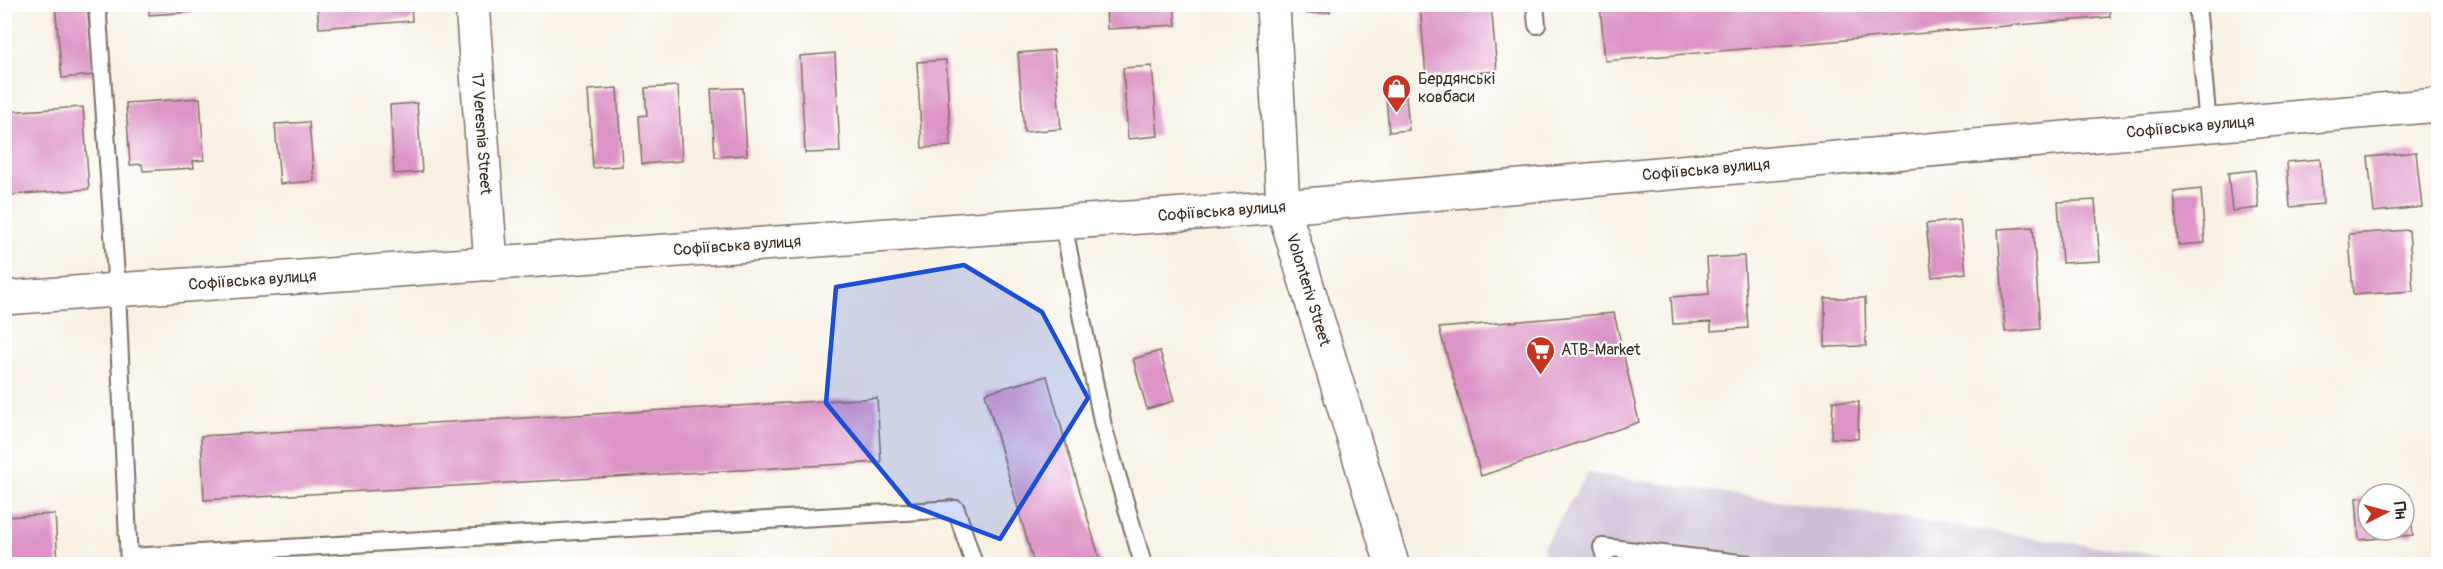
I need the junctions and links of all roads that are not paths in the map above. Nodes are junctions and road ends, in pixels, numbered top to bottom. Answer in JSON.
{"nodes":[{"id":1,"x":472,"y":4,"type":"edge"},
{"id":2,"x":1273,"y":4,"type":"edge"},
{"id":3,"x":1535,"y":4,"type":"edge"},
{"id":4,"x":2197,"y":4,"type":"edge"},
{"id":5,"x":98,"y":16,"type":"dead end"},
{"id":6,"x":1537,"y":25,"type":"dead end"},
{"id":7,"x":2439,"y":105,"type":"edge"},
{"id":8,"x":2208,"y":125,"type":"junction"},
{"id":9,"x":1284,"y":207,"type":"junction"},
{"id":10,"x":1063,"y":223,"type":"junction"},
{"id":11,"x":491,"y":264,"type":"junction"},
{"id":12,"x":117,"y":291,"type":"junction"},
{"id":13,"x":4,"y":298,"type":"edge"},
{"id":14,"x":129,"y":561,"type":"edge"},
{"id":15,"x":974,"y":564,"type":"edge"},
{"id":16,"x":1143,"y":564,"type":"edge"},
{"id":17,"x":1392,"y":564,"type":"edge"},
{"id":18,"x":1607,"y":564,"type":"edge"},
{"id":19,"x":1749,"y":564,"type":"edge"}],
"edges":[{"from":1,"to":11,"type":"street","name":"17 Veresnia Street"},
{"from":2,"to":9,"type":"street","name":"Volonteriv Street"},
{"from":3,"to":6,"type":"lane"},
{"from":4,"to":8,"type":"lane"},
{"from":5,"to":12,"type":"lane"},
{"from":7,"to":8,"type":"street","name":"Софіївська вулиця"},
{"from":8,"to":9,"type":"street","name":"Софіївська вулиця"},
{"from":9,"to":10,"type":"street","name":"Софіївська вулиця"},
{"from":9,"to":17,"type":"street","name":"Volonteriv Street"},
{"from":10,"to":11,"type":"street","name":"Софіївська вулиця"},
{"from":10,"to":16,"type":"lane"},
{"from":11,"to":12,"type":"street","name":"Софіївська вулиця"},
{"from":12,"to":13,"type":"street","name":"Софіївська вулиця"},
{"from":12,"to":14,"type":"lane"},
{"from":14,"to":15,"type":"lane"},
{"from":18,"to":19,"type":"lane"}]}
